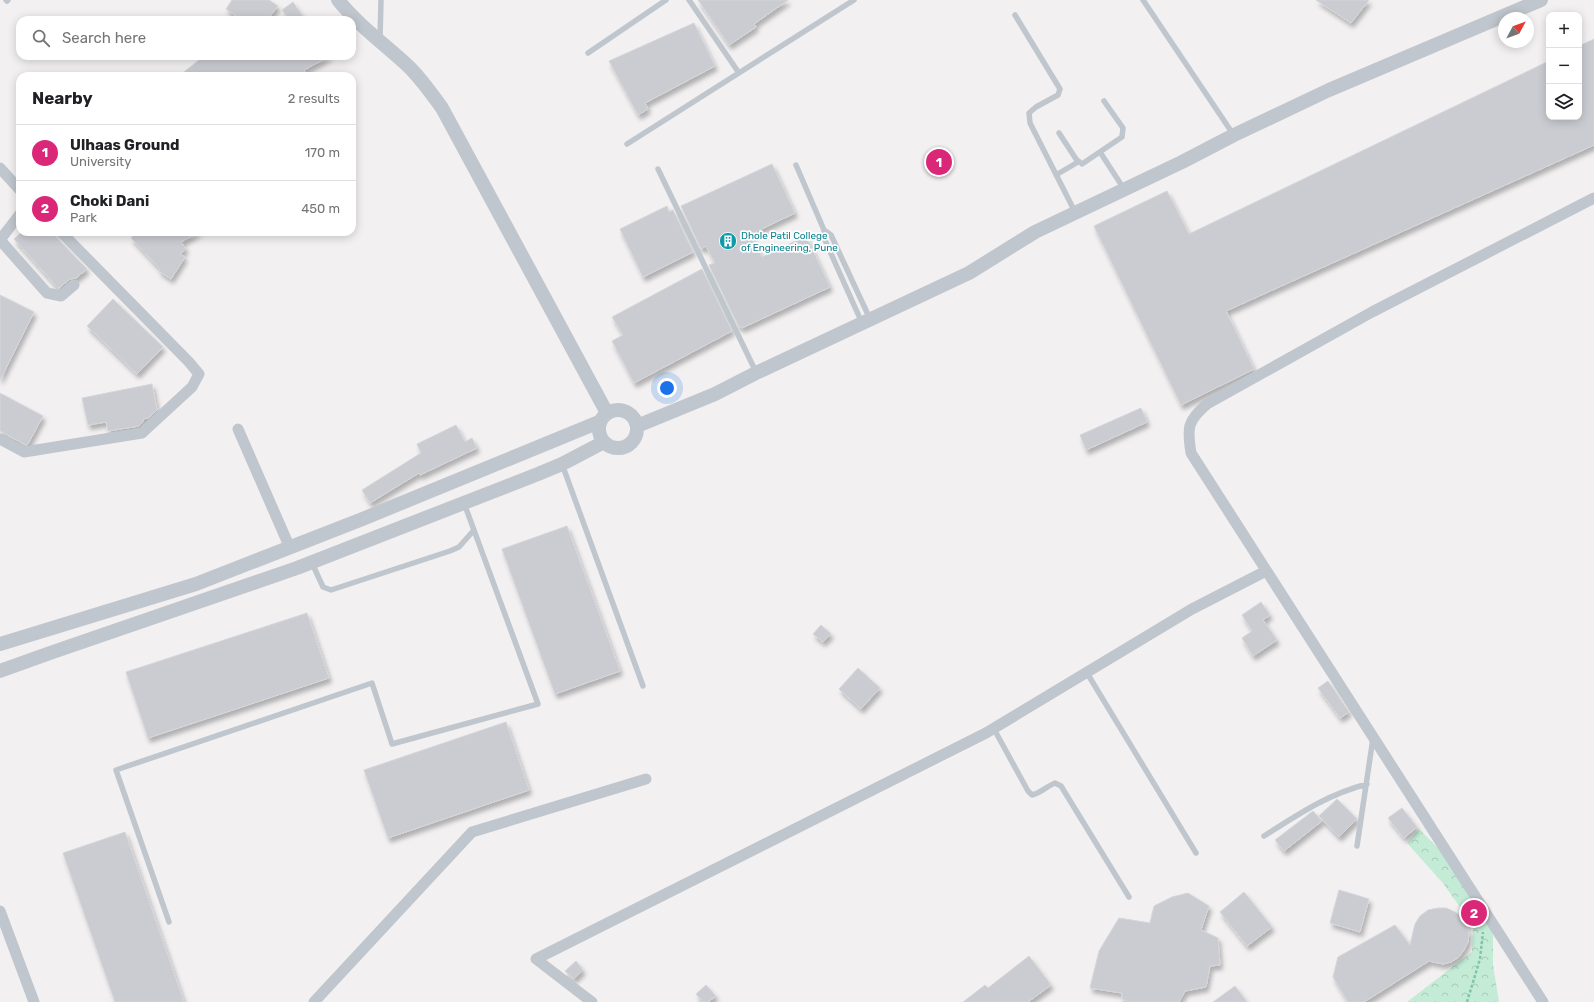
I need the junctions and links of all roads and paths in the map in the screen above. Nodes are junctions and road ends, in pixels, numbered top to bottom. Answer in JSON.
{"nodes":[{"id":1,"x":338,"y":0,"type":"edge"},
{"id":2,"x":381,"y":0,"type":"edge"},
{"id":3,"x":666,"y":0,"type":"edge"},
{"id":4,"x":689,"y":0,"type":"edge"},
{"id":5,"x":854,"y":0,"type":"edge"},
{"id":6,"x":1143,"y":0,"type":"edge"},
{"id":7,"x":1541,"y":0,"type":"edge"},
{"id":8,"x":1015,"y":15,"type":"dead end"},
{"id":9,"x":352,"y":16,"type":"edge"},
{"id":10,"x":356,"y":20,"type":"edge"},
{"id":11,"x":380,"y":43,"type":"junction"},
{"id":12,"x":588,"y":53,"type":"dead end"},
{"id":13,"x":739,"y":73,"type":"junction"},
{"id":14,"x":1104,"y":101,"type":"dead end"},
{"id":15,"x":1059,"y":134,"type":"dead end"},
{"id":16,"x":1234,"y":135,"type":"junction"},
{"id":17,"x":627,"y":144,"type":"dead end"},
{"id":18,"x":1100,"y":152,"type":"junction"},
{"id":19,"x":1078,"y":162,"type":"junction"},
{"id":20,"x":796,"y":166,"type":"dead end"},
{"id":21,"x":0,"y":168,"type":"edge"},
{"id":22,"x":658,"y":169,"type":"dead end"},
{"id":23,"x":1056,"y":175,"type":"junction"},
{"id":24,"x":16,"y":186,"type":"edge"},
{"id":25,"x":1124,"y":190,"type":"junction"},
{"id":26,"x":1594,"y":198,"type":"edge"},
{"id":27,"x":1075,"y":213,"type":"junction"},
{"id":28,"x":16,"y":219,"type":"edge"},
{"id":29,"x":824,"y":230,"type":"junction"},
{"id":30,"x":65,"y":236,"type":"edge"},
{"id":31,"x":0,"y":240,"type":"edge"},
{"id":32,"x":74,"y":285,"type":"dead end"},
{"id":33,"x":867,"y":322,"type":"junction"},
{"id":34,"x":756,"y":373,"type":"junction"},
{"id":35,"x":603,"y":418,"type":"junction"},
{"id":36,"x":637,"y":426,"type":"junction"},
{"id":37,"x":238,"y":429,"type":"dead end"},
{"id":38,"x":0,"y":439,"type":"edge"},
{"id":39,"x":604,"y":442,"type":"junction"},
{"id":40,"x":562,"y":464,"type":"junction"},
{"id":41,"x":464,"y":503,"type":"junction"},
{"id":42,"x":474,"y":530,"type":"junction"},
{"id":43,"x":290,"y":548,"type":"junction"},
{"id":44,"x":312,"y":563,"type":"junction"},
{"id":45,"x":1266,"y":571,"type":"junction"},
{"id":46,"x":0,"y":644,"type":"edge"},
{"id":47,"x":0,"y":671,"type":"edge"},
{"id":48,"x":1087,"y":673,"type":"junction"},
{"id":49,"x":643,"y":686,"type":"dead end"},
{"id":50,"x":994,"y":729,"type":"junction"},
{"id":51,"x":1373,"y":738,"type":"junction"},
{"id":52,"x":646,"y":779,"type":"dead end"},
{"id":53,"x":1366,"y":784,"type":"junction"},
{"id":54,"x":1264,"y":836,"type":"dead end"},
{"id":55,"x":1357,"y":846,"type":"dead end"},
{"id":56,"x":1196,"y":853,"type":"dead end"},
{"id":57,"x":1129,"y":897,"type":"dead end"},
{"id":58,"x":0,"y":911,"type":"edge"},
{"id":59,"x":169,"y":922,"type":"dead end"},
{"id":60,"x":1484,"y":930,"type":"dead end"},
{"id":61,"x":4,"y":936,"type":"edge"},
{"id":62,"x":34,"y":1002,"type":"edge"},
{"id":63,"x":314,"y":1002,"type":"edge"},
{"id":64,"x":592,"y":1002,"type":"edge"},
{"id":65,"x":1467,"y":1002,"type":"edge"},
{"id":66,"x":1542,"y":1002,"type":"edge"}],
"edges":[{"from":1,"to":9,"type":"street"},
{"from":2,"to":11,"type":"lane"},
{"from":3,"to":12,"type":"lane"},
{"from":4,"to":13,"type":"lane"},
{"from":5,"to":13,"type":"lane"},
{"from":6,"to":16,"type":"lane"},
{"from":7,"to":16,"type":"street"},
{"from":8,"to":23,"type":"lane"},
{"from":10,"to":11,"type":"street"},
{"from":11,"to":35,"type":"street"},
{"from":13,"to":17,"type":"lane"},
{"from":14,"to":18,"type":"lane"},
{"from":15,"to":19,"type":"lane"},
{"from":16,"to":25,"type":"street"},
{"from":18,"to":19,"type":"lane"},
{"from":18,"to":25,"type":"lane"},
{"from":19,"to":23,"type":"lane"},
{"from":20,"to":29,"type":"lane"},
{"from":21,"to":24,"type":"street"},
{"from":22,"to":34,"type":"lane"},
{"from":23,"to":27,"type":"lane"},
{"from":25,"to":27,"type":"street"},
{"from":26,"to":45,"type":"street"},
{"from":27,"to":33,"type":"street"},
{"from":28,"to":31,"type":"street"},
{"from":29,"to":33,"type":"lane"},
{"from":29,"to":33,"type":"lane"},
{"from":30,"to":38,"type":"street"},
{"from":31,"to":32,"type":"street"},
{"from":33,"to":34,"type":"street"},
{"from":34,"to":36,"type":"street"},
{"from":35,"to":36,"type":"street"},
{"from":35,"to":39,"type":"street"},
{"from":35,"to":43,"type":"street"},
{"from":36,"to":39,"type":"street"},
{"from":37,"to":43,"type":"street"},
{"from":39,"to":40,"type":"street"},
{"from":40,"to":41,"type":"street"},
{"from":40,"to":49,"type":"lane"},
{"from":41,"to":42,"type":"lane"},
{"from":41,"to":44,"type":"street"},
{"from":42,"to":44,"type":"lane"},
{"from":42,"to":59,"type":"lane"},
{"from":43,"to":46,"type":"street"},
{"from":44,"to":47,"type":"street"},
{"from":45,"to":48,"type":"street"},
{"from":45,"to":51,"type":"street"},
{"from":48,"to":50,"type":"street"},
{"from":48,"to":56,"type":"lane"},
{"from":50,"to":57,"type":"lane"},
{"from":50,"to":64,"type":"street"},
{"from":51,"to":53,"type":"lane"},
{"from":51,"to":66,"type":"street"},
{"from":52,"to":63,"type":"street"},
{"from":53,"to":54,"type":"lane"},
{"from":53,"to":55,"type":"lane"},
{"from":58,"to":61,"type":"street"},
{"from":60,"to":65,"type":"path"},
{"from":61,"to":62,"type":"street"}]}
